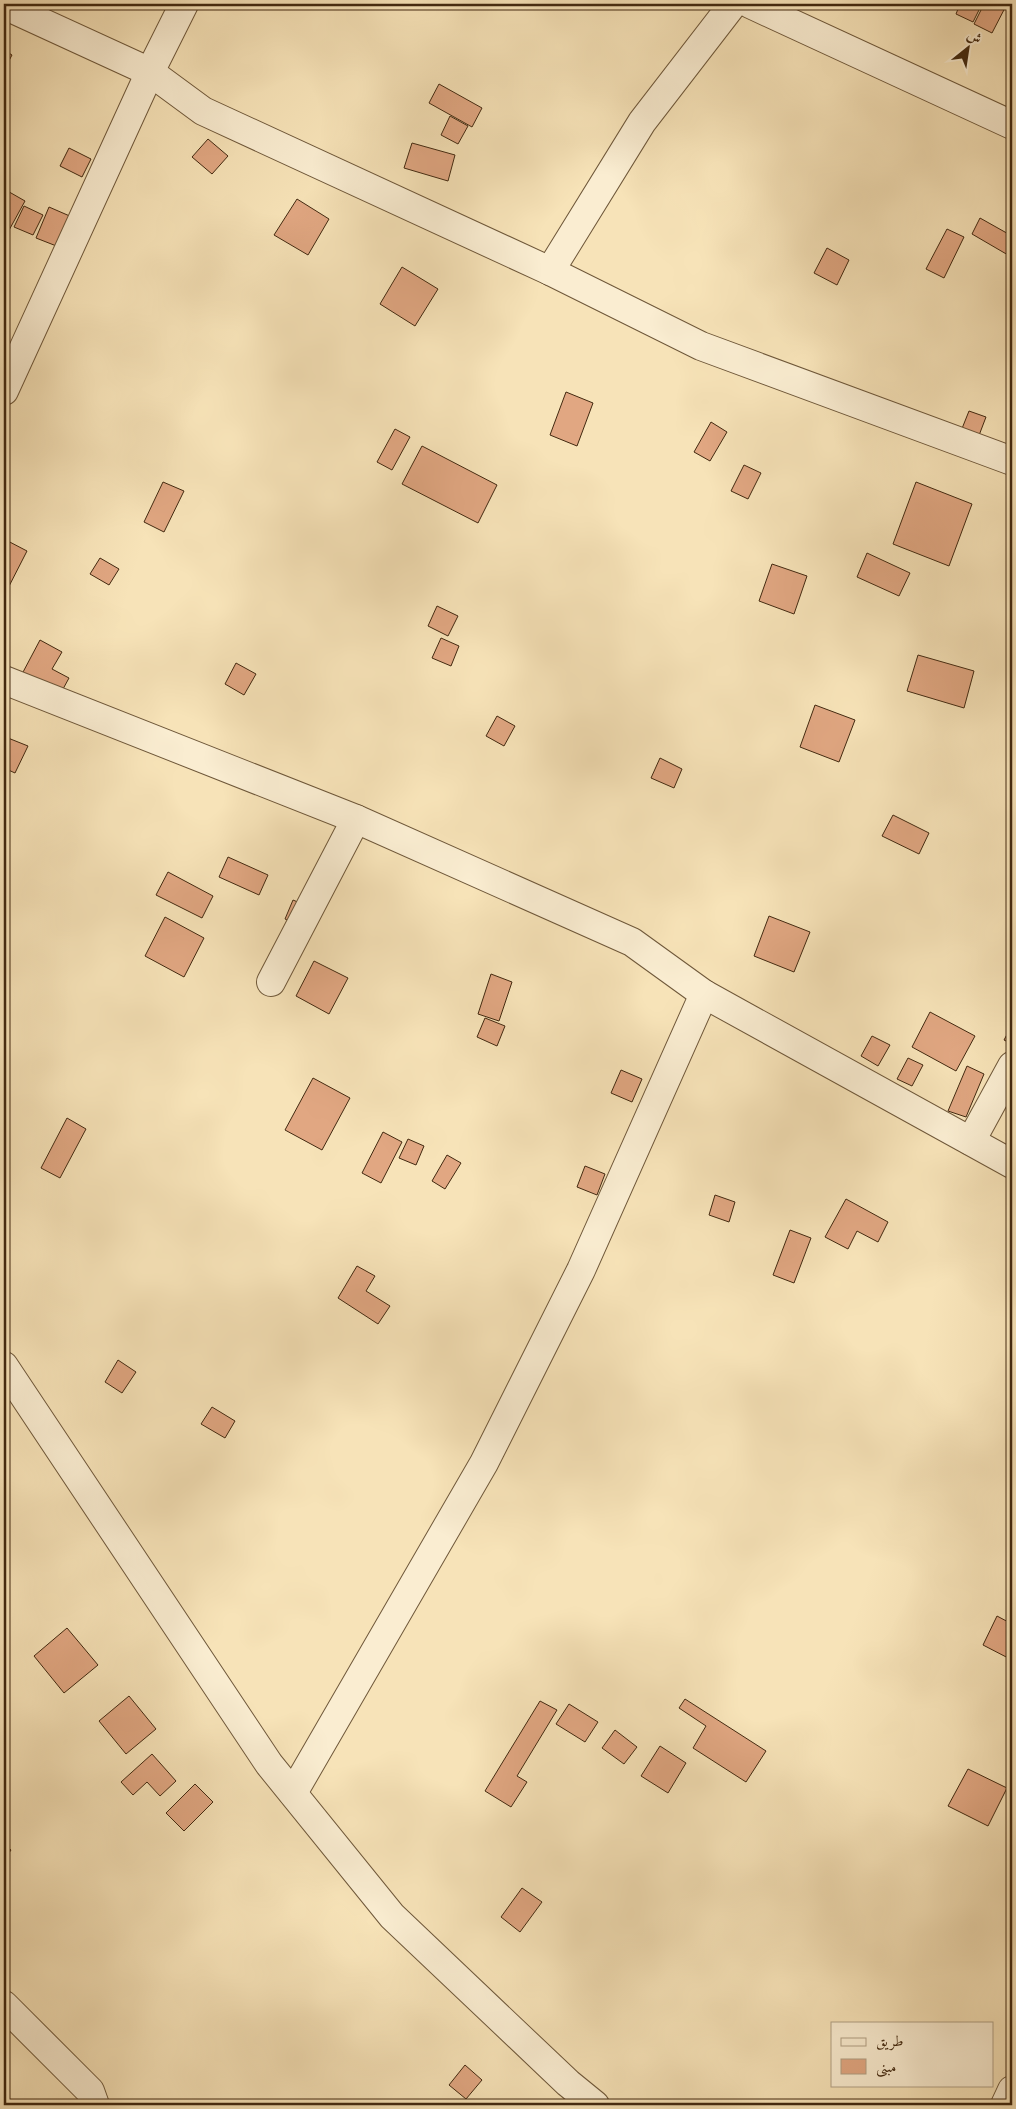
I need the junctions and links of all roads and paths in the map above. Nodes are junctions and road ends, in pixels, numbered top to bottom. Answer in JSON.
{"nodes":[{"id":1,"x":184,"y":4,"type":"edge"},
{"id":2,"x":733,"y":4,"type":"edge"},
{"id":3,"x":750,"y":4,"type":"edge"},
{"id":4,"x":4,"y":5,"type":"edge"},
{"id":5,"x":150,"y":72,"type":"junction"},
{"id":6,"x":1012,"y":125,"type":"edge"},
{"id":7,"x":550,"y":272,"type":"junction"},
{"id":8,"x":4,"y":391,"type":"edge"},
{"id":9,"x":1012,"y":462,"type":"edge"},
{"id":10,"x":4,"y":680,"type":"edge"},
{"id":11,"x":356,"y":819,"type":"junction"},
{"id":12,"x":271,"y":982,"type":"dead end"},
{"id":13,"x":704,"y":994,"type":"junction"},
{"id":14,"x":1012,"y":1066,"type":"edge"},
{"id":15,"x":971,"y":1141,"type":"junction"},
{"id":16,"x":1012,"y":1164,"type":"edge"},
{"id":17,"x":4,"y":1366,"type":"edge"},
{"id":18,"x":293,"y":1793,"type":"junction"},
{"id":19,"x":4,"y":2005,"type":"edge"},
{"id":20,"x":1012,"y":2090,"type":"edge"},
{"id":21,"x":95,"y":2105,"type":"edge"},
{"id":22,"x":595,"y":2105,"type":"edge"},
{"id":23,"x":1005,"y":2105,"type":"edge"}],
"edges":[{"from":1,"to":5,"type":"street"},
{"from":2,"to":7,"type":"street"},
{"from":3,"to":6,"type":"street"},
{"from":4,"to":5,"type":"street"},
{"from":5,"to":7,"type":"street"},
{"from":5,"to":8,"type":"street"},
{"from":7,"to":9,"type":"street"},
{"from":10,"to":11,"type":"street"},
{"from":11,"to":12,"type":"street"},
{"from":11,"to":13,"type":"street"},
{"from":13,"to":15,"type":"street"},
{"from":13,"to":18,"type":"street"},
{"from":14,"to":15,"type":"street"},
{"from":15,"to":16,"type":"street"},
{"from":17,"to":18,"type":"street"},
{"from":18,"to":22,"type":"street"},
{"from":19,"to":21,"type":"street"},
{"from":20,"to":23,"type":"street"}]}
